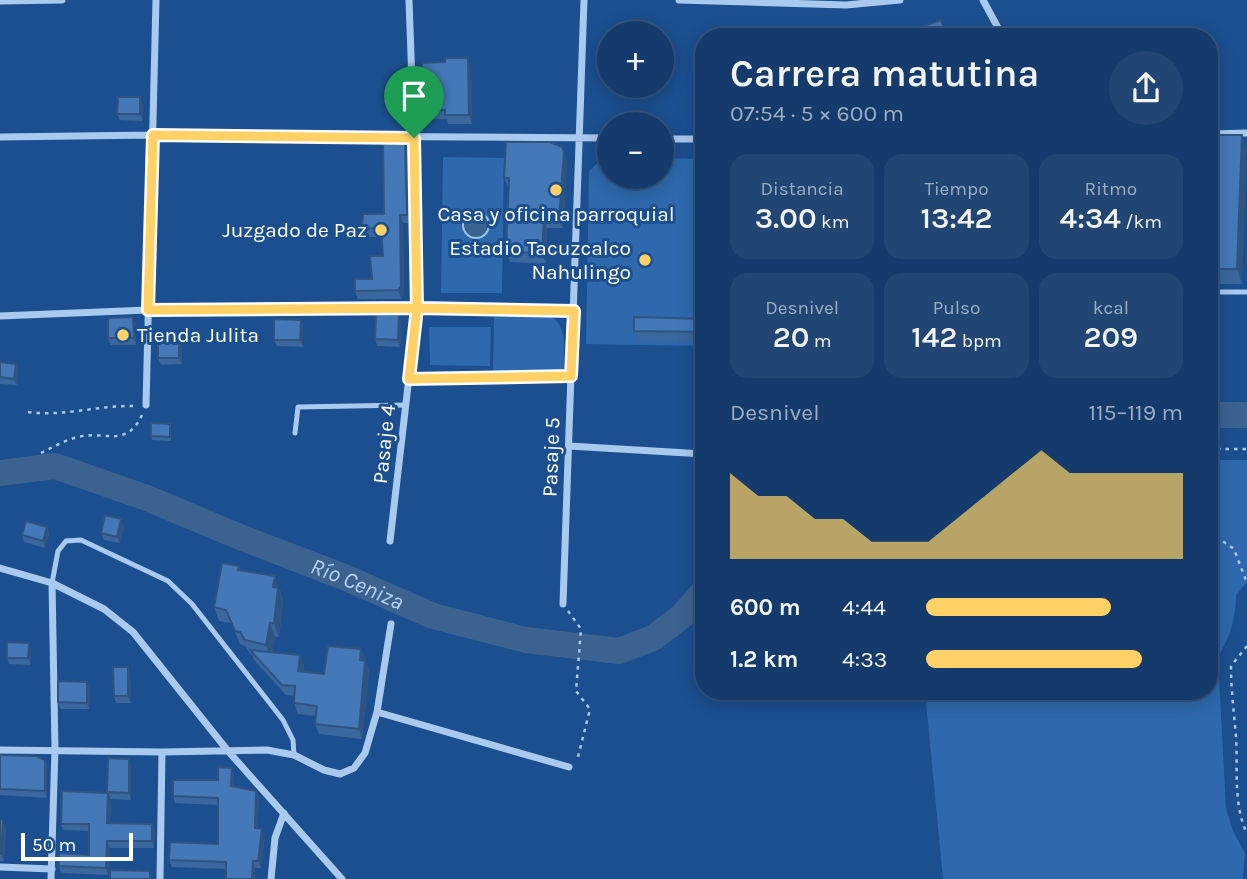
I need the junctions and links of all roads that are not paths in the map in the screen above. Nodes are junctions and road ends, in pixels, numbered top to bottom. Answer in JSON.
{"nodes":[{"id":1,"x":62,"y":0,"type":"edge"},
{"id":2,"x":156,"y":0,"type":"edge"},
{"id":3,"x":409,"y":0,"type":"edge"},
{"id":4,"x":584,"y":0,"type":"edge"},
{"id":5,"x":679,"y":0,"type":"edge"},
{"id":6,"x":900,"y":0,"type":"edge"},
{"id":7,"x":983,"y":0,"type":"edge"},
{"id":8,"x":0,"y":1,"type":"edge"},
{"id":9,"x":998,"y":28,"type":"edge"},
{"id":10,"x":1247,"y":133,"type":"edge"},
{"id":11,"x":1218,"y":134,"type":"edge"},
{"id":12,"x":153,"y":135,"type":"junction"},
{"id":13,"x":0,"y":137,"type":"edge"},
{"id":14,"x":414,"y":138,"type":"junction"},
{"id":15,"x":578,"y":138,"type":"junction"},
{"id":16,"x":597,"y":138,"type":"edge"},
{"id":17,"x":674,"y":139,"type":"edge"},
{"id":18,"x":695,"y":139,"type":"edge"},
{"id":19,"x":1218,"y":292,"type":"edge"},
{"id":20,"x":1247,"y":292,"type":"edge"},
{"id":21,"x":417,"y":308,"type":"junction"},
{"id":22,"x":148,"y":310,"type":"junction"},
{"id":23,"x":574,"y":311,"type":"junction"},
{"id":24,"x":0,"y":316,"type":"edge"},
{"id":25,"x":571,"y":376,"type":"junction"},
{"id":26,"x":409,"y":379,"type":"junction"},
{"id":27,"x":146,"y":405,"type":"road end"},
{"id":28,"x":406,"y":405,"type":"junction"},
{"id":29,"x":295,"y":433,"type":"dead end"},
{"id":30,"x":569,"y":446,"type":"junction"},
{"id":31,"x":695,"y":453,"type":"edge"},
{"id":32,"x":390,"y":541,"type":"dead end"},
{"id":33,"x":0,"y":568,"type":"edge"},
{"id":34,"x":52,"y":583,"type":"junction"},
{"id":35,"x":563,"y":604,"type":"road end"},
{"id":36,"x":391,"y":624,"type":"dead end"},
{"id":37,"x":377,"y":712,"type":"junction"},
{"id":38,"x":55,"y":749,"type":"junction"},
{"id":39,"x":0,"y":750,"type":"edge"},
{"id":40,"x":228,"y":751,"type":"junction"},
{"id":41,"x":162,"y":752,"type":"junction"},
{"id":42,"x":294,"y":755,"type":"junction"},
{"id":43,"x":569,"y":767,"type":"road end"},
{"id":44,"x":284,"y":813,"type":"junction"},
{"id":45,"x":0,"y":867,"type":"edge"},
{"id":46,"x":52,"y":869,"type":"junction"},
{"id":47,"x":51,"y":879,"type":"edge"},
{"id":48,"x":160,"y":879,"type":"edge"},
{"id":49,"x":271,"y":879,"type":"edge"},
{"id":50,"x":342,"y":879,"type":"edge"}],
"edges":[{"from":1,"to":8,"type":"street"},
{"from":2,"to":12,"type":"street"},
{"from":3,"to":14,"type":"street"},
{"from":4,"to":15,"type":"street","name":"Pasaje 5"},
{"from":5,"to":6,"type":"street"},
{"from":7,"to":9,"type":"street"},
{"from":10,"to":11,"type":"street"},
{"from":12,"to":13,"type":"street"},
{"from":12,"to":14,"type":"street"},
{"from":12,"to":22,"type":"street"},
{"from":14,"to":15,"type":"street"},
{"from":14,"to":21,"type":"street"},
{"from":15,"to":16,"type":"street"},
{"from":15,"to":23,"type":"street","name":"Pasaje 5"},
{"from":17,"to":18,"type":"street"},
{"from":19,"to":20,"type":"lane"},
{"from":21,"to":22,"type":"street"},
{"from":21,"to":23,"type":"street"},
{"from":21,"to":26,"type":"street","name":"Pasaje 4"},
{"from":22,"to":24,"type":"street"},
{"from":22,"to":27,"type":"street"},
{"from":23,"to":25,"type":"street","name":"Pasaje 5"},
{"from":25,"to":26,"type":"lane"},
{"from":25,"to":30,"type":"street","name":"Pasaje 5"},
{"from":26,"to":28,"type":"street","name":"Pasaje 4"},
{"from":28,"to":29,"type":"lane"},
{"from":28,"to":32,"type":"street","name":"Pasaje 4"},
{"from":30,"to":31,"type":"street"},
{"from":30,"to":35,"type":"street","name":"Pasaje 5"},
{"from":33,"to":34,"type":"street"},
{"from":34,"to":38,"type":"street"},
{"from":34,"to":40,"type":"street"},
{"from":34,"to":42,"type":"lane"},
{"from":36,"to":37,"type":"street"},
{"from":37,"to":42,"type":"street"},
{"from":37,"to":43,"type":"street"},
{"from":38,"to":39,"type":"street"},
{"from":38,"to":41,"type":"street"},
{"from":38,"to":46,"type":"street"},
{"from":40,"to":41,"type":"street"},
{"from":40,"to":42,"type":"street"},
{"from":40,"to":44,"type":"street"},
{"from":41,"to":48,"type":"street"},
{"from":44,"to":49,"type":"street"},
{"from":44,"to":50,"type":"street"},
{"from":45,"to":46,"type":"street"},
{"from":46,"to":47,"type":"street"}]}
